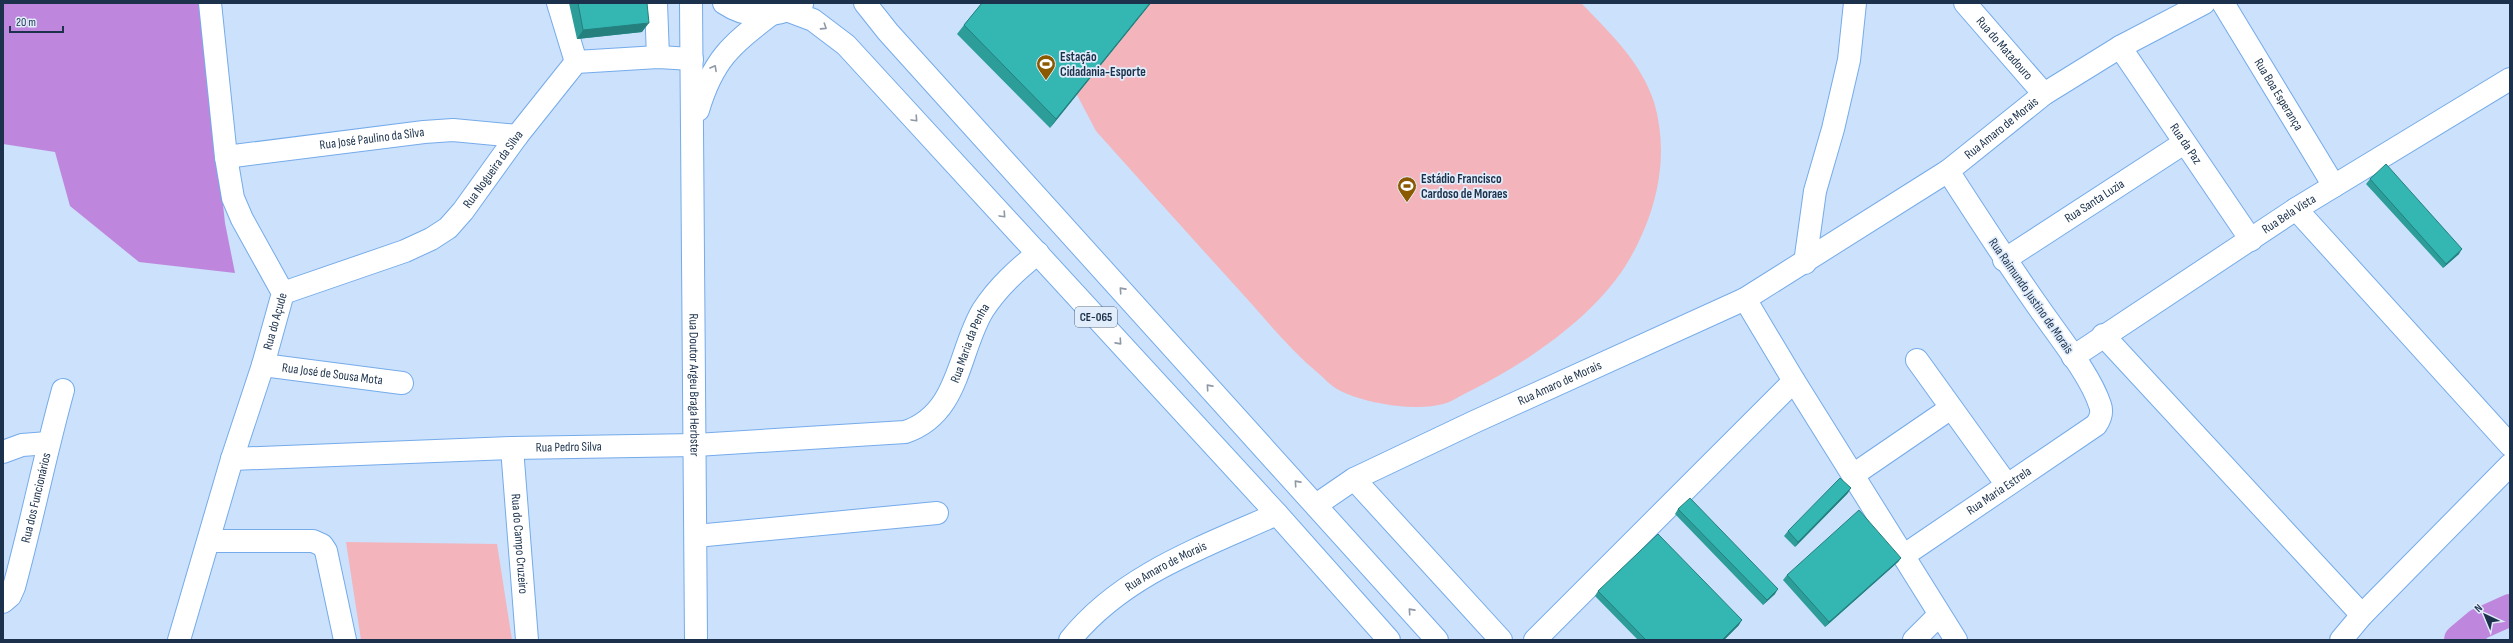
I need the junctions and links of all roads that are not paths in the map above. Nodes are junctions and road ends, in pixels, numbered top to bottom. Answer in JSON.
{"nodes":[{"id":1,"x":210,"y":3,"type":"edge"},
{"id":2,"x":558,"y":3,"type":"edge"},
{"id":3,"x":656,"y":3,"type":"edge"},
{"id":4,"x":692,"y":3,"type":"edge"},
{"id":5,"x":724,"y":3,"type":"edge"},
{"id":6,"x":865,"y":3,"type":"edge"},
{"id":7,"x":1855,"y":3,"type":"edge"},
{"id":8,"x":1965,"y":3,"type":"edge"},
{"id":9,"x":2204,"y":3,"type":"edge"},
{"id":10,"x":2223,"y":3,"type":"edge"},
{"id":11,"x":787,"y":10,"type":"edge"},
{"id":12,"x":2120,"y":47,"type":"junction"},
{"id":13,"x":658,"y":57,"type":"junction"},
{"id":14,"x":692,"y":58,"type":"junction"},
{"id":15,"x":576,"y":62,"type":"junction"},
{"id":16,"x":2510,"y":78,"type":"edge"},
{"id":17,"x":2044,"y":94,"type":"junction"},
{"id":18,"x":692,"y":130,"type":"junction"},
{"id":19,"x":517,"y":136,"type":"junction"},
{"id":20,"x":2184,"y":143,"type":"junction"},
{"id":21,"x":226,"y":157,"type":"junction"},
{"id":22,"x":1948,"y":171,"type":"junction"},
{"id":23,"x":2334,"y":186,"type":"junction"},
{"id":24,"x":2296,"y":209,"type":"junction"},
{"id":25,"x":2251,"y":240,"type":"junction"},
{"id":26,"x":1038,"y":253,"type":"junction"},
{"id":27,"x":2004,"y":260,"type":"junction"},
{"id":28,"x":1805,"y":263,"type":"junction"},
{"id":29,"x":283,"y":293,"type":"junction"},
{"id":30,"x":1745,"y":299,"type":"junction"},
{"id":31,"x":2103,"y":336,"type":"junction"},
{"id":32,"x":2073,"y":357,"type":"junction"},
{"id":33,"x":1917,"y":360,"type":"dead end"},
{"id":34,"x":263,"y":365,"type":"junction"},
{"id":35,"x":1794,"y":381,"type":"junction"},
{"id":36,"x":402,"y":383,"type":"dead end"},
{"id":37,"x":63,"y":390,"type":"dead end"},
{"id":38,"x":1951,"y":408,"type":"junction"},
{"id":39,"x":2096,"y":425,"type":"joint"},
{"id":40,"x":905,"y":432,"type":"joint"},
{"id":41,"x":48,"y":442,"type":"junction"},
{"id":42,"x":696,"y":445,"type":"junction"},
{"id":43,"x":2510,"y":445,"type":"edge"},
{"id":44,"x":512,"y":448,"type":"junction"},
{"id":45,"x":3,"y":452,"type":"edge"},
{"id":46,"x":232,"y":458,"type":"junction"},
{"id":47,"x":2510,"y":465,"type":"edge"},
{"id":48,"x":1853,"y":475,"type":"junction"},
{"id":49,"x":1354,"y":479,"type":"junction"},
{"id":50,"x":2007,"y":485,"type":"junction"},
{"id":51,"x":1316,"y":505,"type":"junction"},
{"id":52,"x":937,"y":513,"type":"dead end"},
{"id":53,"x":1277,"y":514,"type":"junction"},
{"id":54,"x":696,"y":536,"type":"junction"},
{"id":55,"x":209,"y":541,"type":"junction"},
{"id":56,"x":1903,"y":556,"type":"junction"},
{"id":57,"x":3,"y":602,"type":"edge"},
{"id":58,"x":1939,"y":615,"type":"junction"},
{"id":59,"x":2362,"y":615,"type":"junction"},
{"id":60,"x":178,"y":640,"type":"edge"},
{"id":61,"x":345,"y":640,"type":"edge"},
{"id":62,"x":527,"y":640,"type":"edge"},
{"id":63,"x":696,"y":640,"type":"edge"},
{"id":64,"x":1070,"y":640,"type":"edge"},
{"id":65,"x":1389,"y":640,"type":"edge"},
{"id":66,"x":1438,"y":640,"type":"edge"},
{"id":67,"x":1501,"y":640,"type":"edge"},
{"id":68,"x":1535,"y":640,"type":"edge"},
{"id":69,"x":1914,"y":640,"type":"edge"},
{"id":70,"x":1956,"y":640,"type":"edge"},
{"id":71,"x":2341,"y":640,"type":"edge"}],
"edges":[{"from":1,"to":21,"type":"street","name":"Rua do Açude"},
{"from":2,"to":15,"type":"street"},
{"from":3,"to":13,"type":"street"},
{"from":4,"to":14,"type":"street","name":"Rua Doutor Argeu Braga Herbster"},
{"from":5,"to":11,"type":"street","number":"CE-065"},
{"from":51,"to":6,"type":"street","number":"CE-065","one_way":true},
{"from":7,"to":28,"type":"street"},
{"from":8,"to":17,"type":"street","name":"Rua do Matadouro"},
{"from":9,"to":12,"type":"street","name":"Rua Amaro de Morais"},
{"from":10,"to":23,"type":"street","name":"Rua Boa Esperança"},
{"from":18,"to":11,"type":"street","name":"Rua Doutor Argeu Braga Herbster","one_way":true},
{"from":11,"to":26,"type":"street","number":"CE-065","one_way":true},
{"from":12,"to":17,"type":"street","name":"Rua Amaro de Morais"},
{"from":12,"to":20,"type":"street","name":"Rua da Paz"},
{"from":13,"to":14,"type":"street"},
{"from":13,"to":15,"type":"street"},
{"from":14,"to":18,"type":"street","name":"Rua Doutor Argeu Braga Herbster"},
{"from":15,"to":19,"type":"street","name":"Rua Nogueira da Silva"},
{"from":16,"to":23,"type":"street","name":"Rua Bela Vista"},
{"from":17,"to":22,"type":"street","name":"Rua Amaro de Morais"},
{"from":18,"to":42,"type":"street","name":"Rua Doutor Argeu Braga Herbster"},
{"from":19,"to":21,"type":"street","name":"Rua José Paulino da Silva"},
{"from":19,"to":29,"type":"street","name":"Rua Nogueira da Silva"},
{"from":20,"to":25,"type":"street","name":"Rua da Paz"},
{"from":20,"to":27,"type":"street","name":"Rua Santa Luzia"},
{"from":21,"to":29,"type":"street","name":"Rua do Açude"},
{"from":22,"to":27,"type":"street","name":"Rua Raimundo Justino de Morais"},
{"from":22,"to":28,"type":"street","name":"Rua Amaro de Morais"},
{"from":23,"to":24,"type":"street","name":"Rua Bela Vista"},
{"from":24,"to":25,"type":"street","name":"Rua Bela Vista"},
{"from":24,"to":43,"type":"street"},
{"from":25,"to":31,"type":"street","name":"Rua Bela Vista"},
{"from":26,"to":40,"type":"street","name":"Rua Maria da Penha"},
{"from":26,"to":53,"type":"street","number":"CE-065","one_way":true},
{"from":27,"to":32,"type":"street","name":"Rua Raimundo Justino de Morais"},
{"from":28,"to":30,"type":"street","name":"Rua Amaro de Morais"},
{"from":29,"to":34,"type":"street","name":"Rua do Açude"},
{"from":30,"to":35,"type":"street"},
{"from":30,"to":49,"type":"street","name":"Rua Amaro de Morais"},
{"from":31,"to":32,"type":"street","name":"Rua Bela Vista"},
{"from":31,"to":59,"type":"street"},
{"from":32,"to":39,"type":"street","name":"Rua Raimundo Justino de Morais"},
{"from":33,"to":38,"type":"street"},
{"from":34,"to":36,"type":"street","name":"Rua José de Sousa Mota"},
{"from":34,"to":46,"type":"street","name":"Rua do Açude"},
{"from":35,"to":48,"type":"street"},
{"from":35,"to":68,"type":"street"},
{"from":37,"to":41,"type":"street","name":"Rua dos Funcionários"},
{"from":38,"to":48,"type":"street"},
{"from":38,"to":50,"type":"street"},
{"from":39,"to":50,"type":"street","name":"Rua Maria Estrela"},
{"from":40,"to":42,"type":"street","name":"Rua Pedro Silva"},
{"from":41,"to":45,"type":"street"},
{"from":41,"to":57,"type":"street","name":"Rua dos Funcionários"},
{"from":42,"to":44,"type":"street","name":"Rua Pedro Silva"},
{"from":42,"to":54,"type":"street","name":"Rua Doutor Argeu Braga Herbster"},
{"from":44,"to":46,"type":"street","name":"Rua Pedro Silva"},
{"from":44,"to":62,"type":"street","name":"Rua do Campo Cruzeiro"},
{"from":46,"to":55,"type":"street","name":"Rua do Açude"},
{"from":47,"to":59,"type":"street"},
{"from":48,"to":56,"type":"street"},
{"from":49,"to":51,"type":"street","name":"Rua Amaro de Morais"},
{"from":49,"to":67,"type":"street"},
{"from":50,"to":56,"type":"street","name":"Rua Maria Estrela"},
{"from":66,"to":51,"type":"street","number":"CE-065","one_way":true},
{"from":52,"to":54,"type":"street"},
{"from":53,"to":64,"type":"street","name":"Rua Amaro de Morais"},
{"from":53,"to":65,"type":"street","number":"CE-065"},
{"from":54,"to":63,"type":"street","name":"Rua Doutor Argeu Braga Herbster"},
{"from":55,"to":60,"type":"street","name":"Rua do Açude"},
{"from":55,"to":61,"type":"street"},
{"from":56,"to":58,"type":"street"},
{"from":58,"to":69,"type":"street"},
{"from":58,"to":70,"type":"street"},
{"from":59,"to":71,"type":"street"}]}
